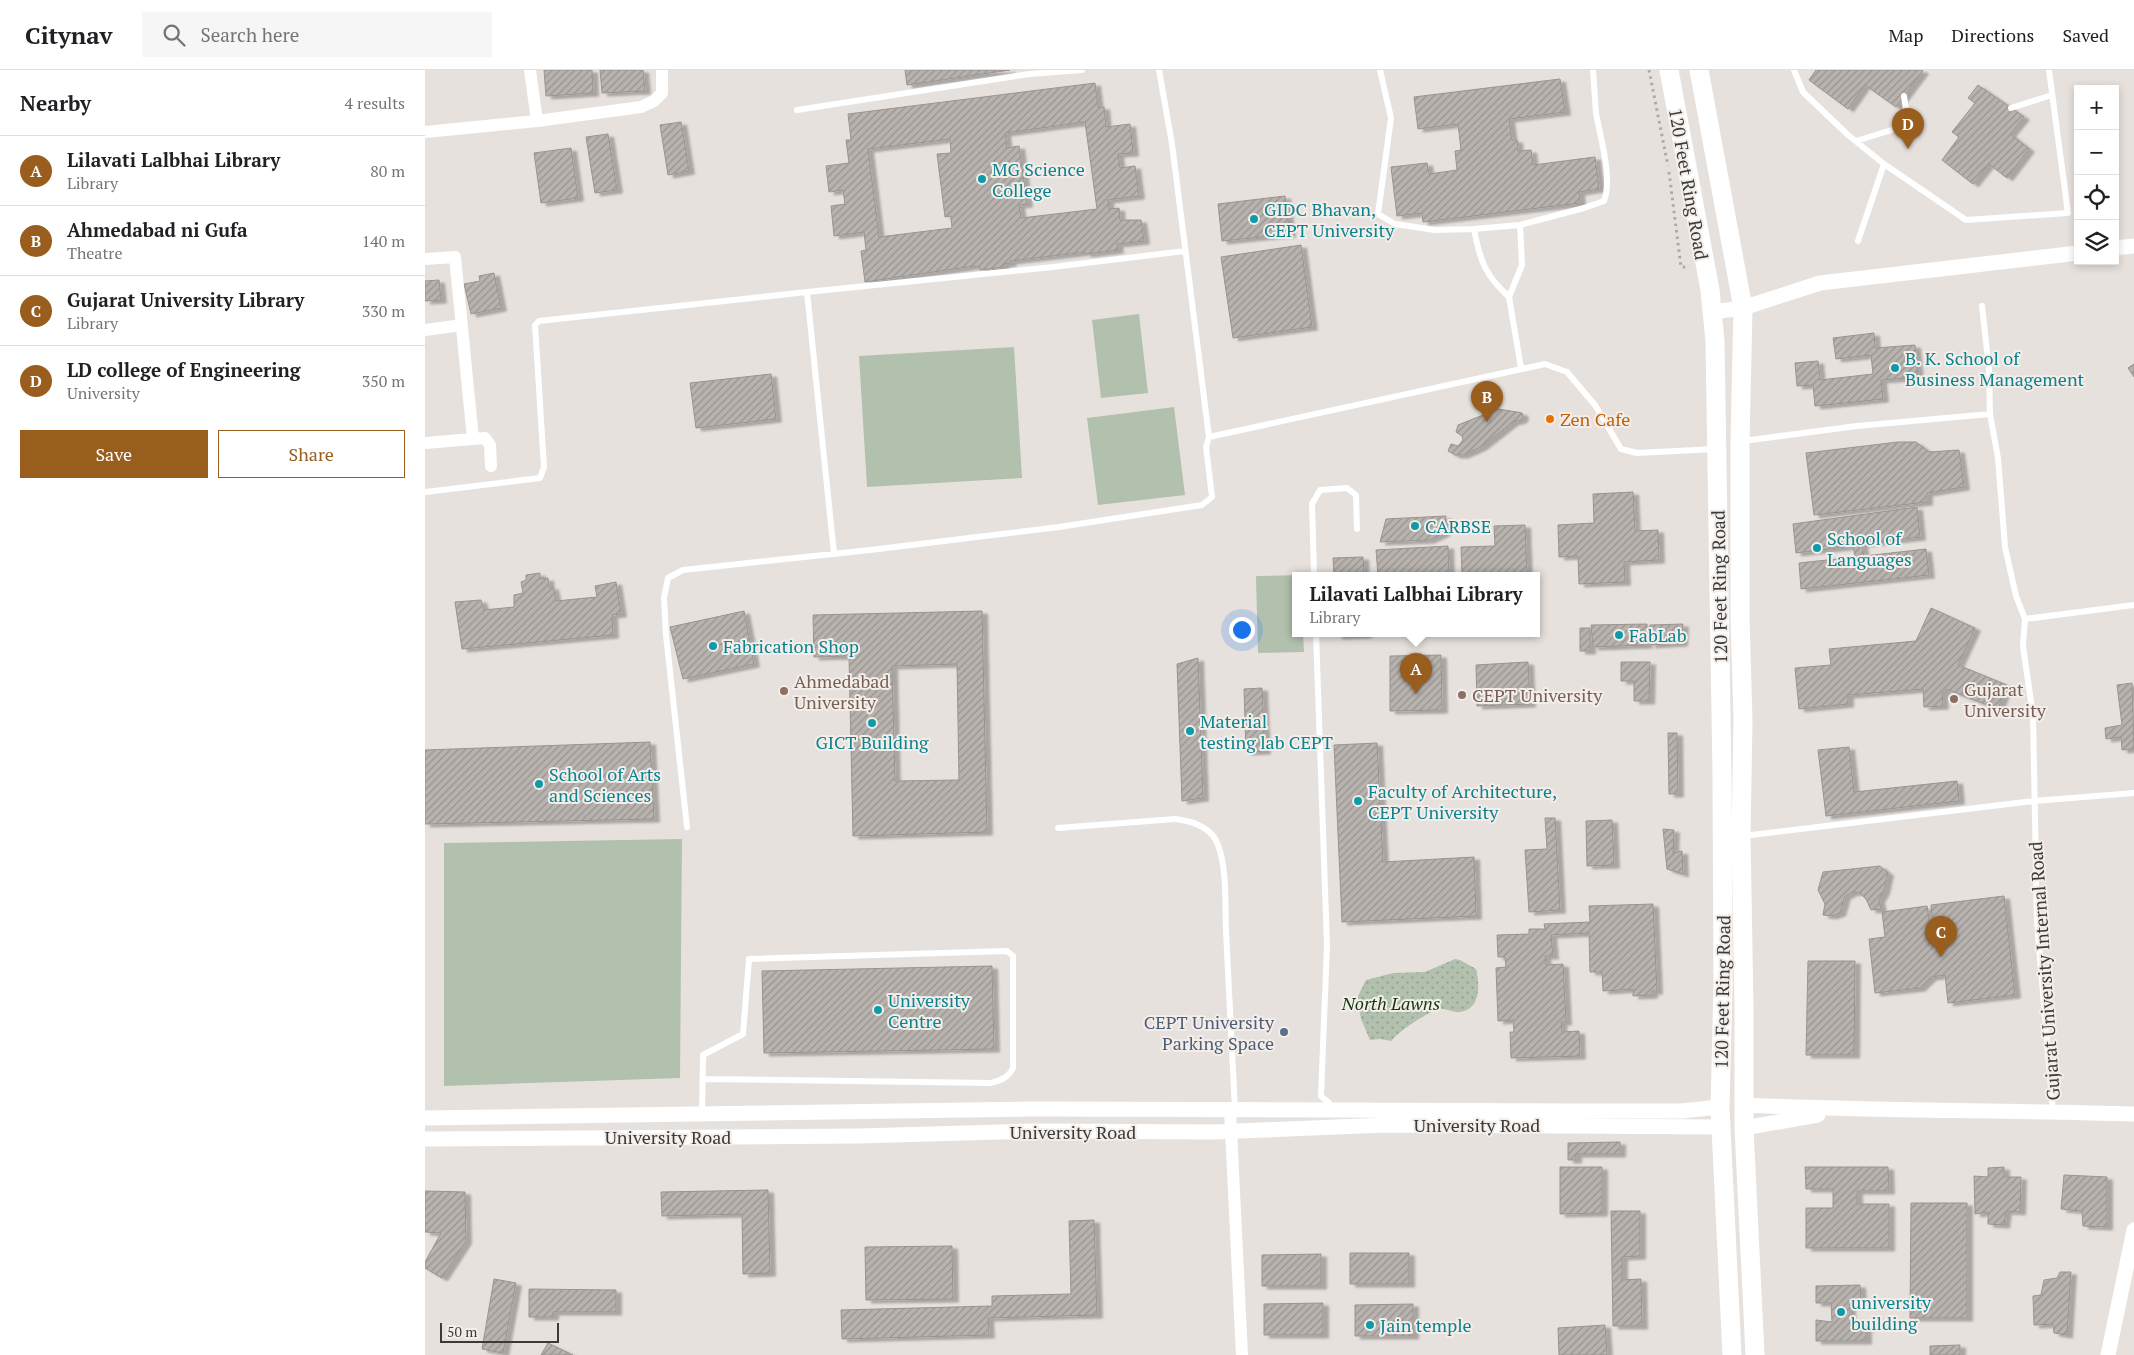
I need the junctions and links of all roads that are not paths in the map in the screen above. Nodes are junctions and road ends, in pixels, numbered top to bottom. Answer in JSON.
{"nodes":[{"id":1,"x":530,"y":70,"type":"edge"},
{"id":2,"x":662,"y":70,"type":"edge"},
{"id":3,"x":1082,"y":70,"type":"edge"},
{"id":4,"x":1159,"y":70,"type":"edge"},
{"id":5,"x":1380,"y":70,"type":"edge"},
{"id":6,"x":1593,"y":70,"type":"edge"},
{"id":7,"x":1669,"y":70,"type":"edge"},
{"id":8,"x":1699,"y":70,"type":"edge"},
{"id":9,"x":1794,"y":70,"type":"edge"},
{"id":10,"x":2049,"y":70,"type":"edge"},
{"id":11,"x":2052,"y":95,"type":"junction"},
{"id":12,"x":1905,"y":96,"type":"dead end"},
{"id":13,"x":2011,"y":108,"type":"dead end"},
{"id":14,"x":797,"y":110,"type":"dead end"},
{"id":15,"x":537,"y":121,"type":"junction"},
{"id":16,"x":425,"y":132,"type":"edge"},
{"id":17,"x":1856,"y":141,"type":"junction"},
{"id":18,"x":1884,"y":164,"type":"junction"},
{"id":19,"x":1520,"y":225,"type":"junction"},
{"id":20,"x":1474,"y":229,"type":"junction"},
{"id":21,"x":1858,"y":241,"type":"dead end"},
{"id":22,"x":2134,"y":246,"type":"edge"},
{"id":23,"x":2119,"y":248,"type":"edge"},
{"id":24,"x":1185,"y":251,"type":"junction"},
{"id":25,"x":2074,"y":253,"type":"edge"},
{"id":26,"x":425,"y":259,"type":"edge"},
{"id":27,"x":807,"y":292,"type":"junction"},
{"id":28,"x":1509,"y":297,"type":"junction"},
{"id":29,"x":1982,"y":306,"type":"dead end"},
{"id":30,"x":1743,"y":308,"type":"junction"},
{"id":31,"x":1712,"y":312,"type":"junction"},
{"id":32,"x":462,"y":324,"type":"junction"},
{"id":33,"x":425,"y":330,"type":"edge"},
{"id":34,"x":1521,"y":368,"type":"junction"},
{"id":35,"x":1990,"y":414,"type":"junction"},
{"id":36,"x":1209,"y":437,"type":"junction"},
{"id":37,"x":473,"y":439,"type":"junction"},
{"id":38,"x":1740,"y":442,"type":"junction"},
{"id":39,"x":425,"y":443,"type":"edge"},
{"id":40,"x":1717,"y":449,"type":"junction"},
{"id":41,"x":491,"y":466,"type":"dead end"},
{"id":42,"x":425,"y":492,"type":"edge"},
{"id":43,"x":1357,"y":528,"type":"dead end"},
{"id":44,"x":835,"y":554,"type":"junction"},
{"id":45,"x":1314,"y":572,"type":"edge"},
{"id":46,"x":2134,"y":605,"type":"edge"},
{"id":47,"x":2025,"y":619,"type":"junction"},
{"id":48,"x":1316,"y":637,"type":"edge"},
{"id":49,"x":2134,"y":793,"type":"edge"},
{"id":50,"x":2035,"y":801,"type":"junction"},
{"id":51,"x":687,"y":827,"type":"dead end"},
{"id":52,"x":1058,"y":828,"type":"dead end"},
{"id":53,"x":1741,"y":836,"type":"junction"},
{"id":54,"x":703,"y":1079,"type":"junction"},
{"id":55,"x":1744,"y":1105,"type":"junction"},
{"id":56,"x":1720,"y":1107,"type":"junction"},
{"id":57,"x":1232,"y":1110,"type":"junction"},
{"id":58,"x":1329,"y":1110,"type":"junction"},
{"id":59,"x":1847,"y":1110,"type":"junction"},
{"id":60,"x":2053,"y":1112,"type":"junction"},
{"id":61,"x":2134,"y":1114,"type":"edge"},
{"id":62,"x":702,"y":1116,"type":"junction"},
{"id":63,"x":425,"y":1118,"type":"edge"},
{"id":64,"x":1720,"y":1127,"type":"junction"},
{"id":65,"x":1744,"y":1128,"type":"junction"},
{"id":66,"x":1231,"y":1132,"type":"junction"},
{"id":67,"x":425,"y":1139,"type":"edge"},
{"id":68,"x":2134,"y":1230,"type":"edge"},
{"id":69,"x":1242,"y":1355,"type":"edge"},
{"id":70,"x":1731,"y":1355,"type":"edge"},
{"id":71,"x":1755,"y":1355,"type":"edge"},
{"id":72,"x":2108,"y":1355,"type":"edge"}],
"edges":[{"from":1,"to":15,"type":"street"},
{"from":2,"to":15,"type":"street"},
{"from":3,"to":14,"type":"lane"},
{"from":4,"to":24,"type":"lane"},
{"from":5,"to":20,"type":"lane"},
{"from":6,"to":19,"type":"lane"},
{"from":7,"to":31,"type":"main road","name":"120 Feet Ring Road"},
{"from":8,"to":30,"type":"main road","name":"120 Feet Ring Road"},
{"from":9,"to":17,"type":"lane"},
{"from":10,"to":11,"type":"lane"},
{"from":11,"to":13,"type":"lane"},
{"from":11,"to":18,"type":"lane"},
{"from":12,"to":17,"type":"lane"},
{"from":15,"to":16,"type":"street"},
{"from":17,"to":18,"type":"lane"},
{"from":18,"to":21,"type":"lane"},
{"from":19,"to":20,"type":"lane"},
{"from":19,"to":28,"type":"lane"},
{"from":20,"to":28,"type":"lane"},
{"from":22,"to":23,"type":"street"},
{"from":24,"to":27,"type":"lane"},
{"from":24,"to":36,"type":"lane"},
{"from":25,"to":30,"type":"street"},
{"from":26,"to":32,"type":"street"},
{"from":27,"to":42,"type":"lane"},
{"from":27,"to":44,"type":"lane"},
{"from":28,"to":34,"type":"lane"},
{"from":29,"to":35,"type":"lane","name":"Gujarat University Internal Road"},
{"from":30,"to":31,"type":"street"},
{"from":30,"to":38,"type":"main road","name":"120 Feet Ring Road"},
{"from":31,"to":40,"type":"main road","name":"120 Feet Ring Road"},
{"from":32,"to":33,"type":"street"},
{"from":32,"to":37,"type":"street"},
{"from":34,"to":36,"type":"lane"},
{"from":34,"to":40,"type":"lane"},
{"from":35,"to":38,"type":"lane"},
{"from":35,"to":47,"type":"lane","name":"Gujarat University Internal Road"},
{"from":36,"to":44,"type":"lane"},
{"from":37,"to":39,"type":"street"},
{"from":37,"to":41,"type":"street"},
{"from":38,"to":53,"type":"main road","name":"120 Feet Ring Road"},
{"from":40,"to":56,"type":"main road","name":"120 Feet Ring Road"},
{"from":43,"to":45,"type":"lane"},
{"from":44,"to":51,"type":"lane"},
{"from":46,"to":47,"type":"lane"},
{"from":47,"to":50,"type":"lane","name":"Gujarat University Internal Road"},
{"from":48,"to":58,"type":"lane"},
{"from":49,"to":50,"type":"lane"},
{"from":50,"to":53,"type":"lane"},
{"from":50,"to":60,"type":"lane","name":"Gujarat University Internal Road"},
{"from":52,"to":57,"type":"lane"},
{"from":53,"to":55,"type":"main road","name":"120 Feet Ring Road"},
{"from":54,"to":54,"type":"lane"},
{"from":54,"to":62,"type":"lane"},
{"from":55,"to":56,"type":"main road"},
{"from":55,"to":59,"type":"street"},
{"from":55,"to":65,"type":"main road","name":"120 Feet Ring Road"},
{"from":56,"to":58,"type":"street","name":"University Road"},
{"from":56,"to":64,"type":"main road","name":"120 Feet Ring Road"},
{"from":57,"to":58,"type":"street","name":"University Road"},
{"from":57,"to":62,"type":"street","name":"University Road"},
{"from":57,"to":66,"type":"street"},
{"from":59,"to":60,"type":"street"},
{"from":59,"to":65,"type":"street"},
{"from":60,"to":61,"type":"street"},
{"from":62,"to":63,"type":"street","name":"University Road"},
{"from":64,"to":65,"type":"main road"},
{"from":64,"to":66,"type":"street","name":"University Road"},
{"from":64,"to":70,"type":"main road"},
{"from":65,"to":71,"type":"main road"},
{"from":66,"to":67,"type":"street","name":"University Road"},
{"from":66,"to":69,"type":"street"},
{"from":68,"to":72,"type":"street"}]}
